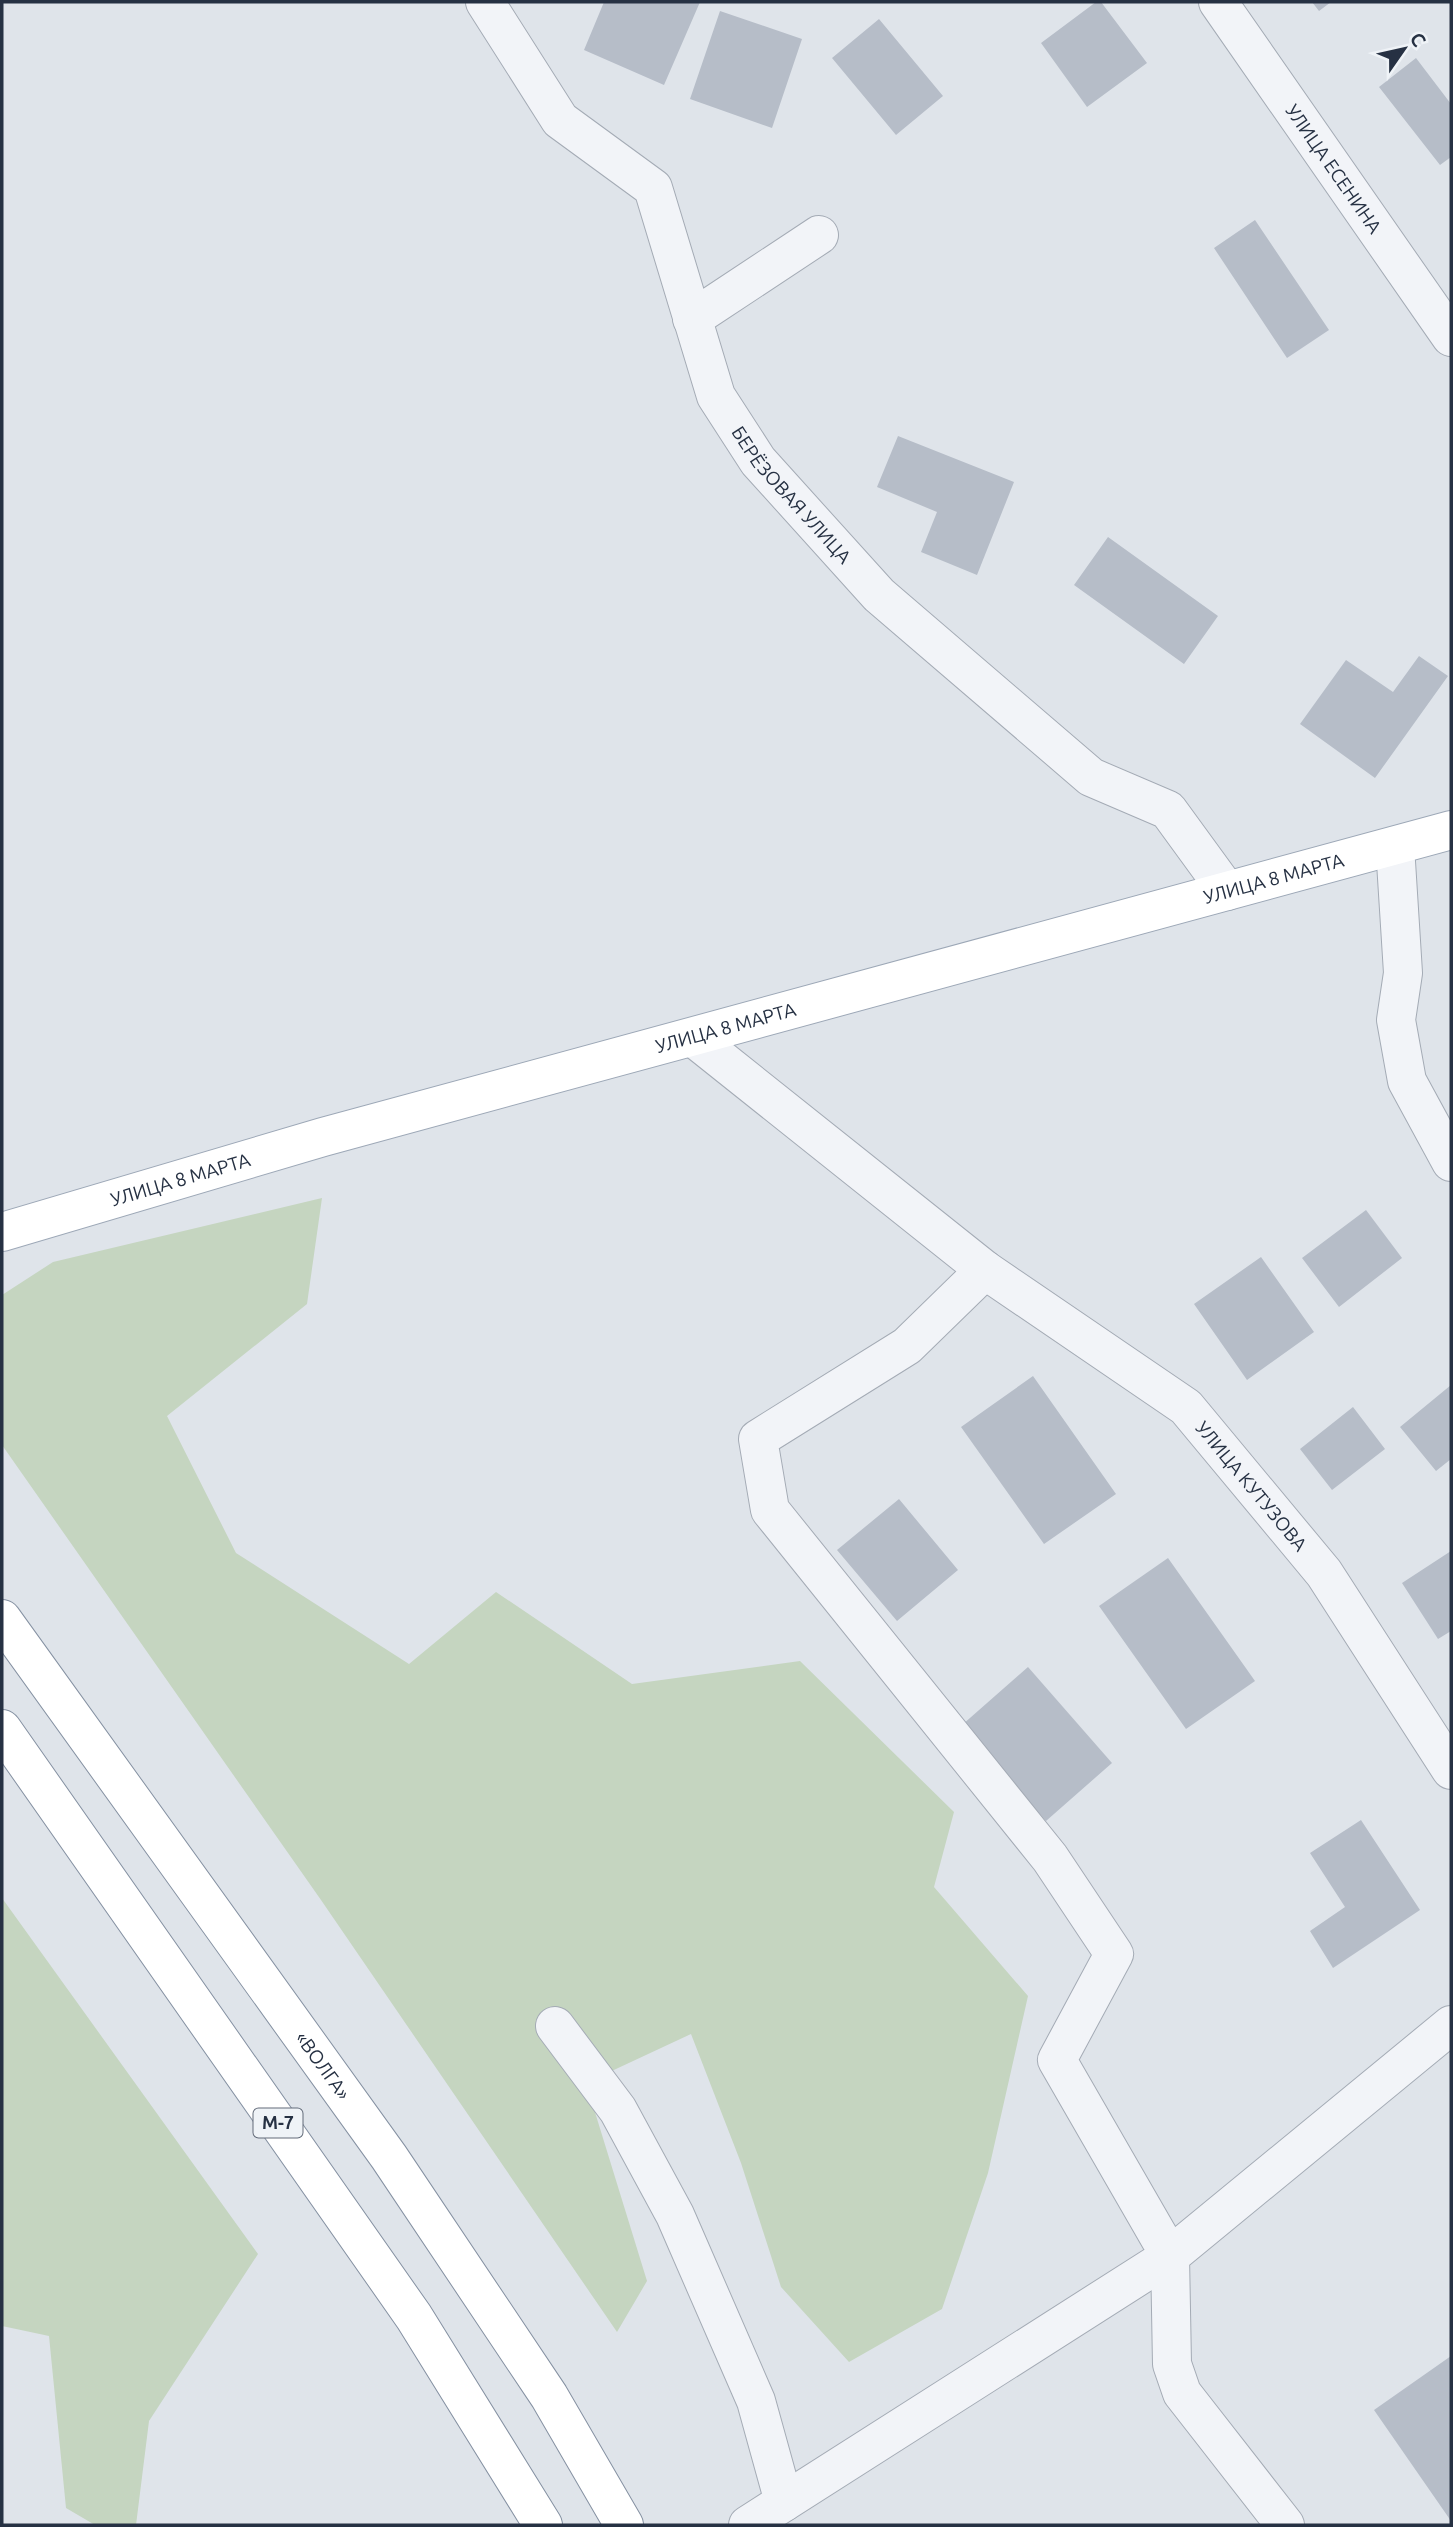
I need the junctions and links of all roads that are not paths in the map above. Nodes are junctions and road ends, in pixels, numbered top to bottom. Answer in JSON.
{"nodes":[{"id":1,"x":485,"y":2,"type":"edge"},
{"id":2,"x":1217,"y":2,"type":"edge"},
{"id":3,"x":819,"y":235,"type":"dead end"},
{"id":4,"x":692,"y":319,"type":"junction"},
{"id":5,"x":1451,"y":337,"type":"edge"},
{"id":6,"x":1451,"y":830,"type":"edge"},
{"id":7,"x":1395,"y":846,"type":"junction"},
{"id":8,"x":1227,"y":891,"type":"junction"},
{"id":9,"x":694,"y":1038,"type":"junction"},
{"id":10,"x":1451,"y":1162,"type":"edge"},
{"id":11,"x":4,"y":1233,"type":"edge"},
{"id":12,"x":985,"y":1270,"type":"junction"},
{"id":13,"x":2,"y":1619,"type":"edge"},
{"id":14,"x":2,"y":1729,"type":"edge"},
{"id":15,"x":1451,"y":1770,"type":"edge"},
{"id":16,"x":1451,"y":2025,"type":"edge"},
{"id":17,"x":555,"y":2026,"type":"dead end"},
{"id":18,"x":1170,"y":2256,"type":"junction"},
{"id":19,"x":784,"y":2502,"type":"junction"},
{"id":20,"x":543,"y":2525,"type":"edge"},
{"id":21,"x":624,"y":2525,"type":"edge"},
{"id":22,"x":748,"y":2525,"type":"edge"},
{"id":23,"x":1285,"y":2525,"type":"edge"}],
"edges":[{"from":1,"to":4,"type":"street","name":"БЕРЁЗОВАЯ УЛИЦА"},
{"from":2,"to":5,"type":"street","name":"УЛИЦА ЕСЕНИНА"},
{"from":3,"to":4,"type":"street"},
{"from":4,"to":8,"type":"street","name":"БЕРЁЗОВАЯ УЛИЦА"},
{"from":6,"to":7,"type":"main road","name":"УЛИЦА 8 МАРТА"},
{"from":7,"to":8,"type":"main road","name":"УЛИЦА 8 МАРТА"},
{"from":7,"to":10,"type":"street"},
{"from":8,"to":9,"type":"main road","name":"УЛИЦА 8 МАРТА"},
{"from":9,"to":11,"type":"main road","name":"УЛИЦА 8 МАРТА"},
{"from":9,"to":12,"type":"street","name":"УЛИЦА КУТУЗОВА"},
{"from":12,"to":15,"type":"street","name":"УЛИЦА КУТУЗОВА"},
{"from":12,"to":18,"type":"street"},
{"from":13,"to":21,"type":"main road","name":"«ВОЛГА»"},
{"from":14,"to":20,"type":"main road","number":"М-7"},
{"from":16,"to":18,"type":"street"},
{"from":17,"to":19,"type":"street"},
{"from":18,"to":19,"type":"street"},
{"from":18,"to":23,"type":"street"},
{"from":19,"to":22,"type":"street"}]}
